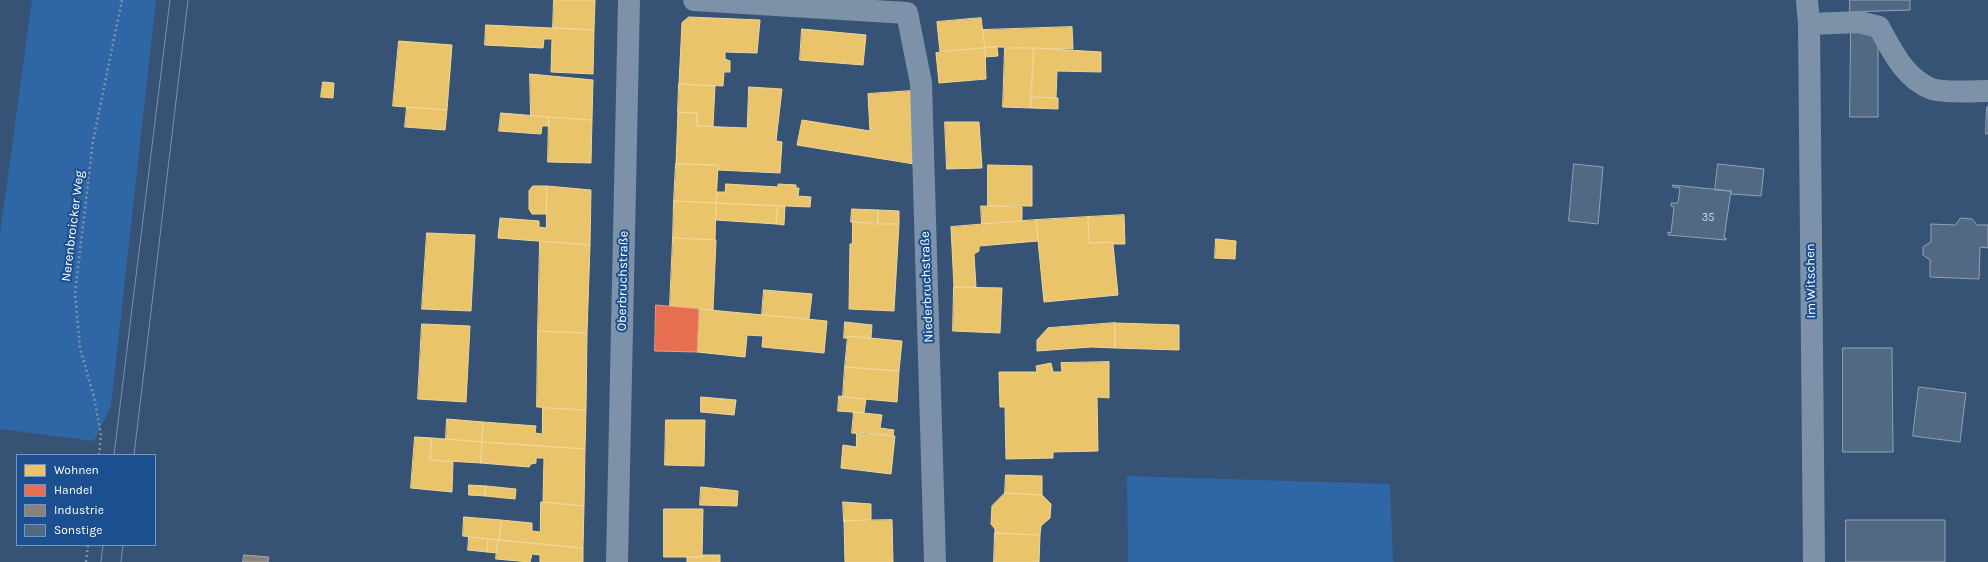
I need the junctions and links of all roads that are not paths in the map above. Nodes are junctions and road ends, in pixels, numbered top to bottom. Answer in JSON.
{"nodes":[{"id":1,"x":629,"y":0,"type":"edge"},
{"id":2,"x":694,"y":0,"type":"edge"},
{"id":3,"x":1807,"y":0,"type":"edge"},
{"id":4,"x":907,"y":6,"type":"edge"},
{"id":5,"x":1809,"y":24,"type":"junction"},
{"id":6,"x":1988,"y":91,"type":"edge"},
{"id":7,"x":617,"y":562,"type":"edge"},
{"id":8,"x":936,"y":562,"type":"edge"},
{"id":9,"x":1814,"y":562,"type":"edge"}],
"edges":[{"from":1,"to":7,"type":"street","name":"Oberbruchstraße"},
{"from":2,"to":4,"type":"street","name":"Niederbruchstraße"},
{"from":3,"to":5,"type":"street","name":"Im Witschen"},
{"from":4,"to":8,"type":"street","name":"Niederbruchstraße"},
{"from":5,"to":6,"type":"street"},
{"from":5,"to":9,"type":"street","name":"Im Witschen"}]}
